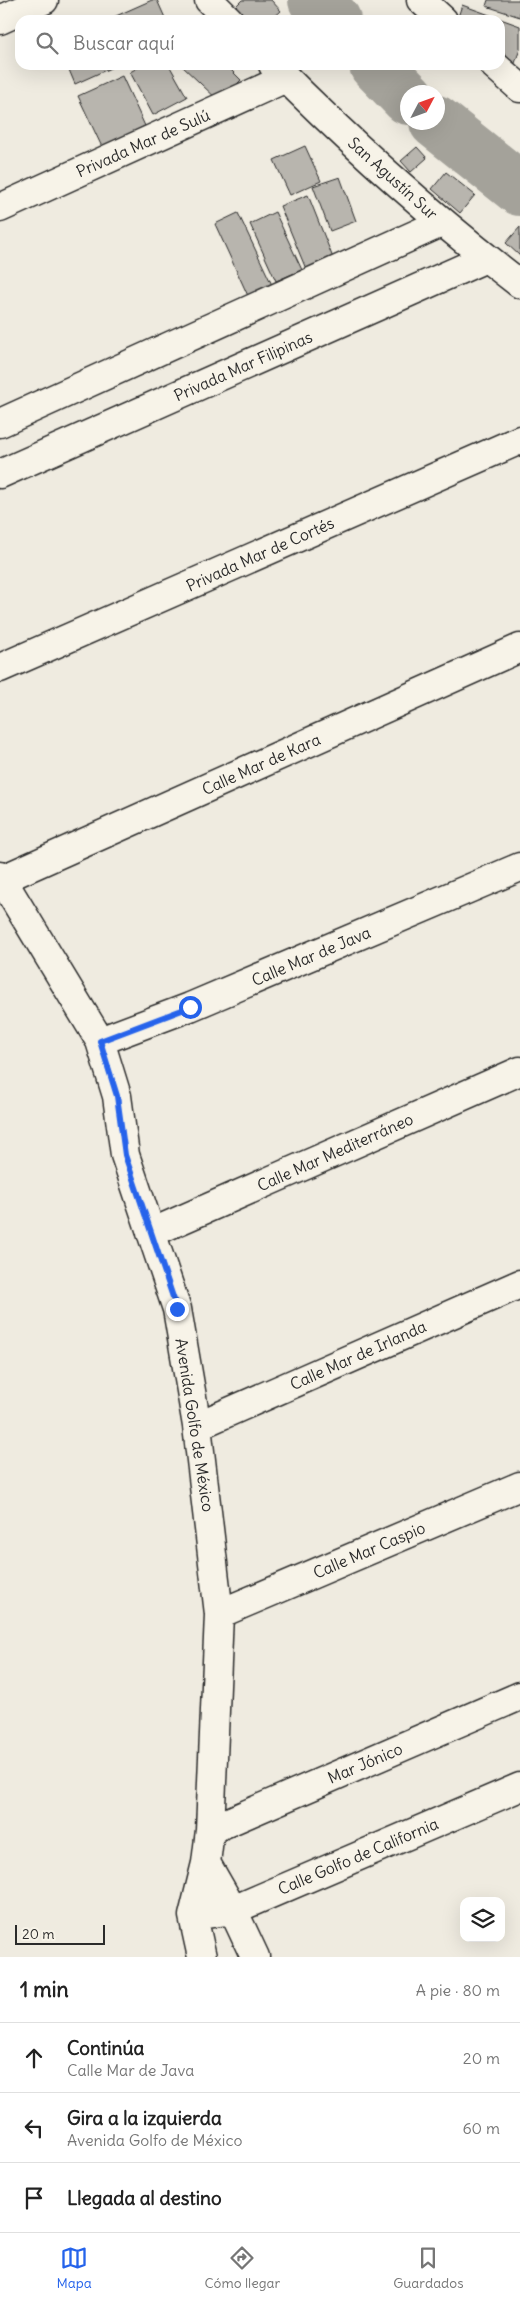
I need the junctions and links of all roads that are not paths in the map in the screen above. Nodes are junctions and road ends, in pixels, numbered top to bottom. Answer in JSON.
{"nodes":[{"id":1,"x":44,"y":0,"type":"edge"},
{"id":2,"x":209,"y":0,"type":"edge"},
{"id":3,"x":224,"y":15,"type":"edge"},
{"id":4,"x":0,"y":20,"type":"edge"},
{"id":5,"x":500,"y":70,"type":"edge"},
{"id":6,"x":280,"y":72,"type":"edge"},
{"id":7,"x":520,"y":88,"type":"edge"},
{"id":8,"x":0,"y":208,"type":"edge"},
{"id":9,"x":442,"y":223,"type":"junction"},
{"id":10,"x":486,"y":258,"type":"junction"},
{"id":11,"x":520,"y":284,"type":"edge"},
{"id":12,"x":0,"y":423,"type":"edge"},
{"id":13,"x":520,"y":440,"type":"edge"},
{"id":14,"x":0,"y":474,"type":"edge"},
{"id":15,"x":520,"y":648,"type":"edge"},
{"id":16,"x":0,"y":668,"type":"edge"},
{"id":17,"x":520,"y":866,"type":"edge"},
{"id":18,"x":1,"y":878,"type":"edge"},
{"id":19,"x":100,"y":1041,"type":"junction"},
{"id":20,"x":520,"y":1071,"type":"edge"},
{"id":21,"x":151,"y":1232,"type":"junction"},
{"id":22,"x":520,"y":1284,"type":"edge"},
{"id":23,"x":197,"y":1426,"type":"junction"},
{"id":24,"x":520,"y":1486,"type":"edge"},
{"id":25,"x":219,"y":1614,"type":"junction"},
{"id":26,"x":520,"y":1696,"type":"edge"},
{"id":27,"x":520,"y":1786,"type":"edge"},
{"id":28,"x":210,"y":1830,"type":"junction"},
{"id":29,"x":206,"y":1863,"type":"junction"},
{"id":30,"x":233,"y":1910,"type":"junction"},
{"id":31,"x":193,"y":1916,"type":"junction"},
{"id":32,"x":202,"y":1957,"type":"edge"},
{"id":33,"x":255,"y":1957,"type":"edge"}],
"edges":[{"from":1,"to":4,"type":"street"},
{"from":2,"to":3,"type":"street"},
{"from":5,"to":7,"type":"street"},
{"from":6,"to":8,"type":"street","name":"Privada Mar de Sulú"},
{"from":6,"to":9,"type":"street","name":"San Agustín Sur"},
{"from":9,"to":10,"type":"street","name":"San Agustín Sur"},
{"from":9,"to":12,"type":"street"},
{"from":10,"to":11,"type":"street","name":"San Agustín Sur"},
{"from":10,"to":14,"type":"street","name":"Privada Mar Filipinas"},
{"from":13,"to":16,"type":"street","name":"Privada Mar de Cortés"},
{"from":15,"to":18,"type":"street","name":"Calle Mar de Kara"},
{"from":17,"to":19,"type":"street","name":"Calle Mar de Java"},
{"from":18,"to":19,"type":"street","name":"Avenida Golfo de México"},
{"from":19,"to":21,"type":"street","name":"Avenida Golfo de México"},
{"from":20,"to":21,"type":"street","name":"Calle Mar Mediterráneo"},
{"from":21,"to":23,"type":"street","name":"Avenida Golfo de México"},
{"from":22,"to":23,"type":"street","name":"Calle Mar de Irlanda"},
{"from":23,"to":25,"type":"street","name":"Avenida Golfo de México"},
{"from":24,"to":25,"type":"street","name":"Calle Mar Caspio"},
{"from":25,"to":28,"type":"street","name":"Avenida Golfo de México"},
{"from":26,"to":28,"type":"street","name":"Mar Jónico"},
{"from":27,"to":30,"type":"street","name":"Calle Golfo de California"},
{"from":28,"to":29,"type":"street","name":"Avenida Golfo de México"},
{"from":29,"to":30,"type":"street"},
{"from":29,"to":31,"type":"street","name":"Avenida Golfo de México"},
{"from":30,"to":31,"type":"street","name":"Calle Golfo de California"},
{"from":30,"to":33,"type":"street"},
{"from":31,"to":32,"type":"street","name":"Avenida Golfo de México"}]}
